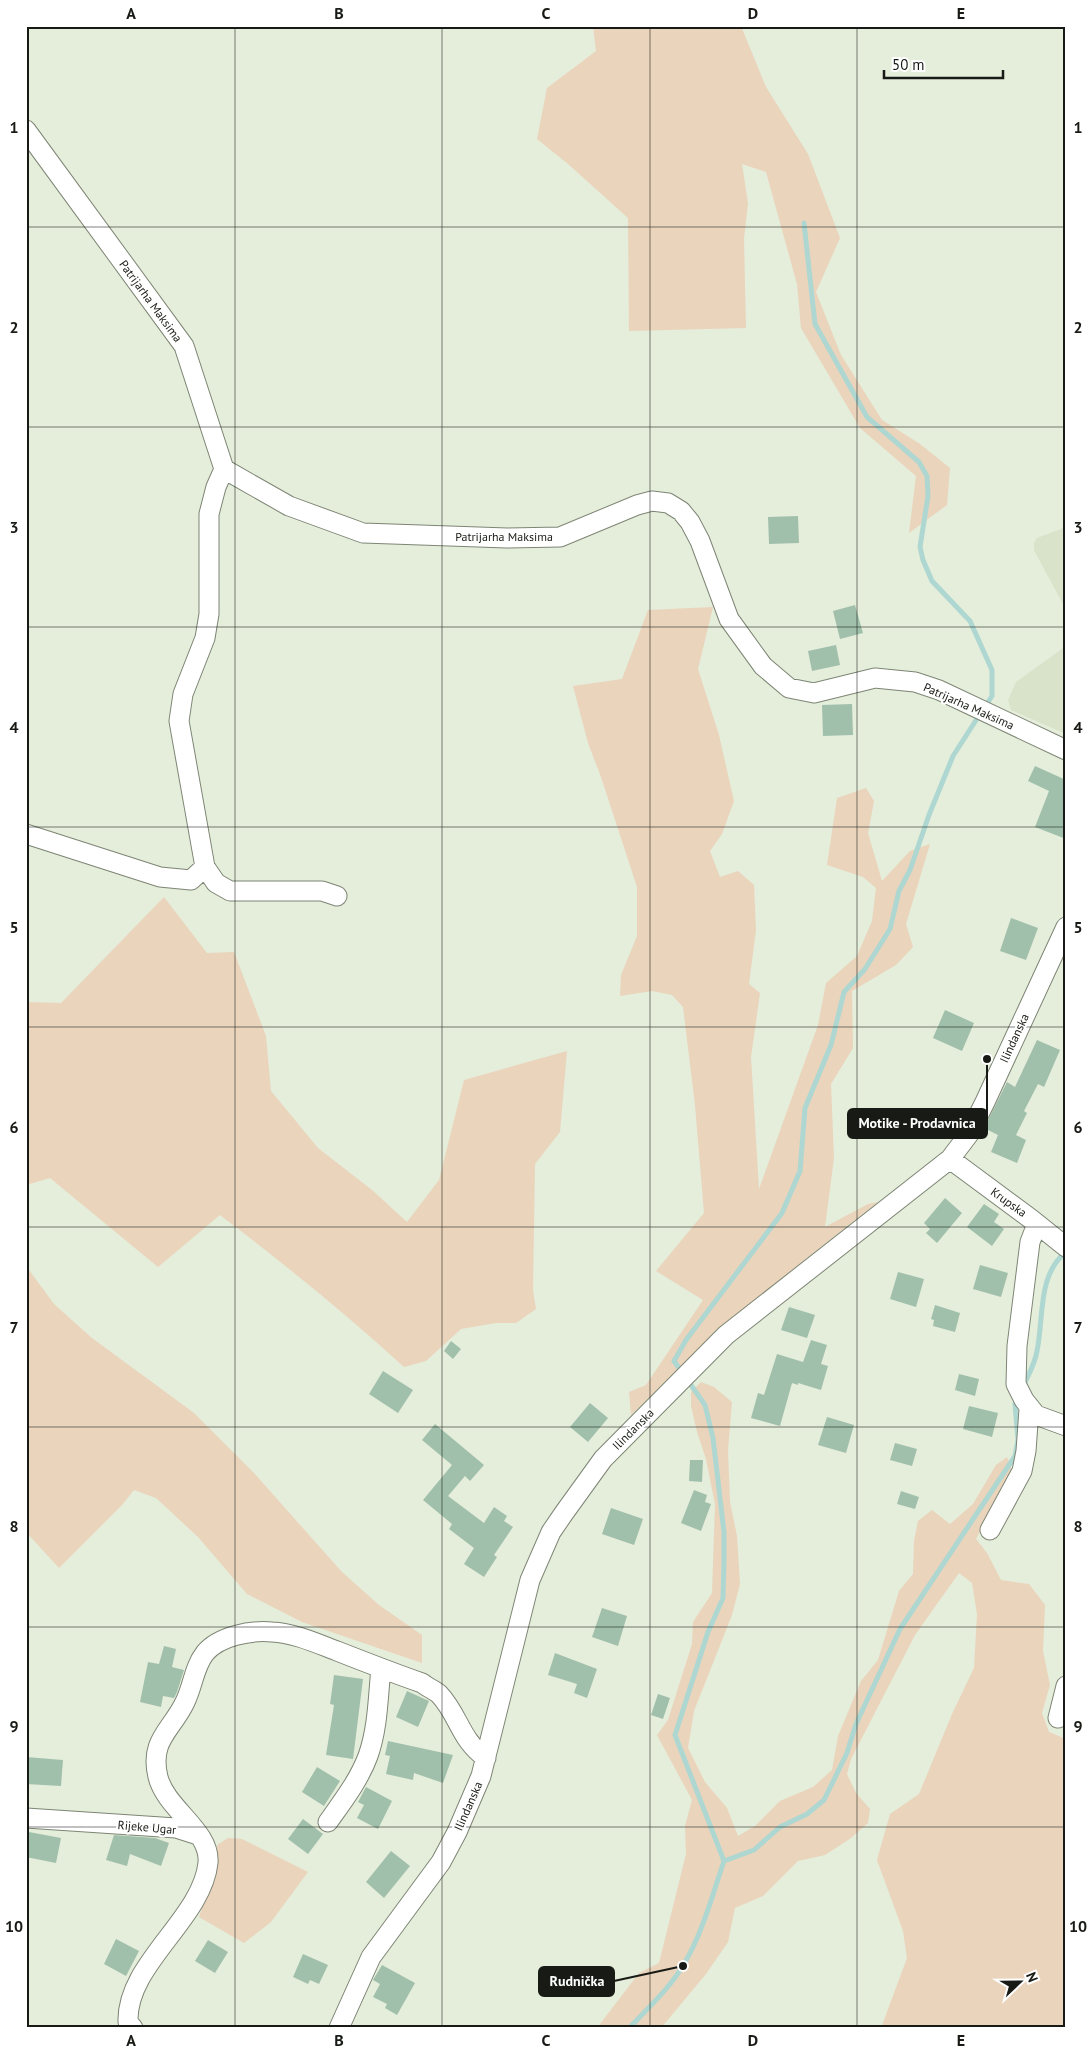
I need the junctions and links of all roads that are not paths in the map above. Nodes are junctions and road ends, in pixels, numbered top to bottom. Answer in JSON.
{"nodes":[{"id":1,"x":26,"y":130,"type":"edge"},
{"id":2,"x":224,"y":469,"type":"junction"},
{"id":3,"x":1066,"y":750,"type":"edge"},
{"id":4,"x":26,"y":834,"type":"edge"},
{"id":5,"x":205,"y":867,"type":"junction"},
{"id":6,"x":337,"y":896,"type":"dead end"},
{"id":7,"x":1066,"y":927,"type":"edge"},
{"id":8,"x":950,"y":1159,"type":"junction"},
{"id":9,"x":1037,"y":1224,"type":"junction"},
{"id":10,"x":1063,"y":1245,"type":"edge"},
{"id":11,"x":1023,"y":1398,"type":"junction"},
{"id":12,"x":1066,"y":1426,"type":"edge"},
{"id":13,"x":990,"y":1530,"type":"dead end"},
{"id":14,"x":381,"y":1668,"type":"junction"},
{"id":15,"x":1066,"y":1686,"type":"edge"},
{"id":16,"x":1058,"y":1718,"type":"dead end"},
{"id":17,"x":486,"y":1758,"type":"junction"},
{"id":18,"x":26,"y":1818,"type":"edge"},
{"id":19,"x":328,"y":1822,"type":"dead end"},
{"id":20,"x":198,"y":1835,"type":"junction"},
{"id":21,"x":133,"y":2028,"type":"edge"},
{"id":22,"x":339,"y":2028,"type":"edge"}],
"edges":[{"from":1,"to":2,"type":"street","name":"Patrijarha Maksima"},
{"from":2,"to":3,"type":"street","name":"Patrijarha Maksima"},
{"from":2,"to":5,"type":"street"},
{"from":4,"to":5,"type":"street"},
{"from":5,"to":6,"type":"street"},
{"from":7,"to":8,"type":"street","name":"Ilindanska"},
{"from":8,"to":9,"type":"street","name":"Krupska"},
{"from":8,"to":17,"type":"street","name":"Ilindanska"},
{"from":9,"to":10,"type":"street","name":"Krupska"},
{"from":9,"to":11,"type":"street"},
{"from":11,"to":12,"type":"street"},
{"from":11,"to":13,"type":"street"},
{"from":14,"to":17,"type":"street"},
{"from":14,"to":19,"type":"street"},
{"from":14,"to":20,"type":"street"},
{"from":15,"to":16,"type":"street"},
{"from":17,"to":22,"type":"street","name":"Ilindanska"},
{"from":18,"to":20,"type":"street","name":"Rijeke Ugar"},
{"from":20,"to":21,"type":"street"}]}
